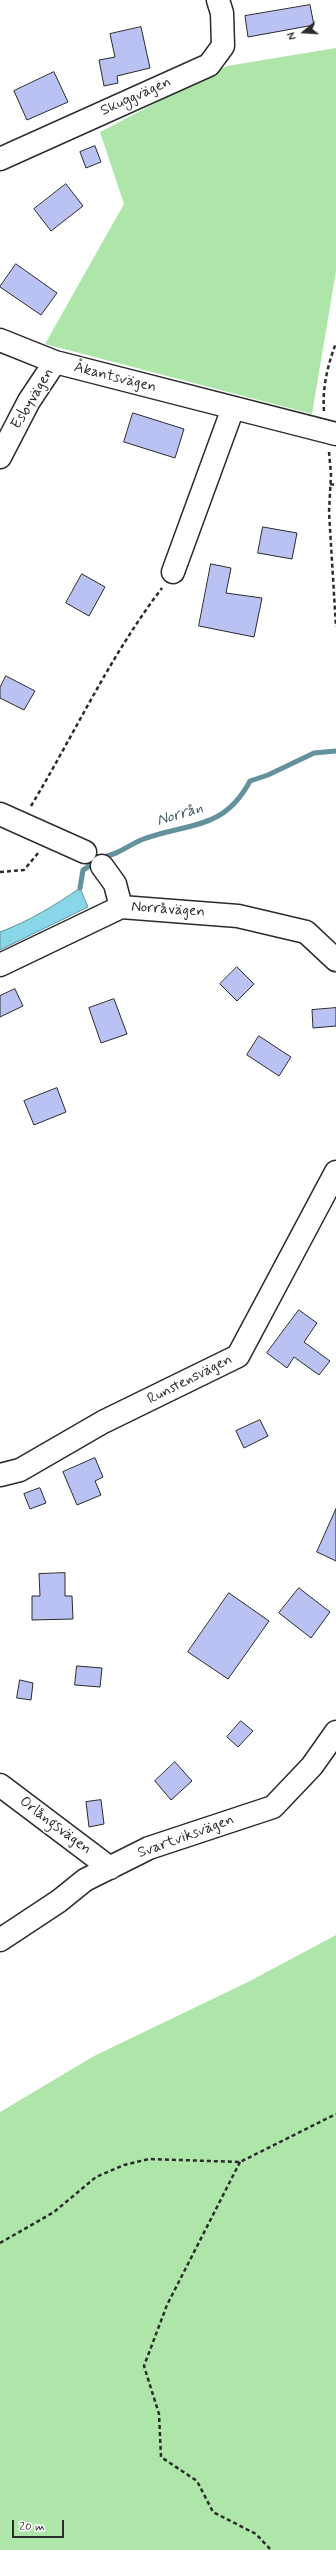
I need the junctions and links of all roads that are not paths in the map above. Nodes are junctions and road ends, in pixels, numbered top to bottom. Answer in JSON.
{"nodes":[{"id":1,"x":218,"y":0,"type":"edge"},
{"id":2,"x":0,"y":159,"type":"edge"},
{"id":3,"x":0,"y":340,"type":"edge"},
{"id":4,"x":55,"y":362,"type":"junction"},
{"id":5,"x":234,"y":408,"type":"junction"},
{"id":6,"x":331,"y":432,"type":"edge"},
{"id":7,"x":0,"y":457,"type":"edge"},
{"id":8,"x":173,"y":572,"type":"road end"},
{"id":9,"x":0,"y":814,"type":"edge"},
{"id":10,"x":85,"y":852,"type":"dead end"},
{"id":11,"x":102,"y":866,"type":"dead end"},
{"id":12,"x":121,"y":907,"type":"junction"},
{"id":13,"x":336,"y":960,"type":"edge"},
{"id":14,"x":0,"y":965,"type":"edge"},
{"id":15,"x":336,"y":1172,"type":"edge"},
{"id":16,"x":0,"y":1475,"type":"edge"},
{"id":17,"x":336,"y":1732,"type":"edge"},
{"id":18,"x":0,"y":1785,"type":"edge"},
{"id":19,"x":110,"y":1868,"type":"junction"},
{"id":20,"x":0,"y":1940,"type":"edge"}],
"edges":[{"from":1,"to":2,"type":"street","name":"Skuggvägen"},
{"from":3,"to":4,"type":"street","name":"Åkantsvägen"},
{"from":4,"to":5,"type":"street","name":"Åkantsvägen"},
{"from":4,"to":7,"type":"street","name":"Esbyvägen"},
{"from":5,"to":6,"type":"street","name":"Åkantsvägen"},
{"from":5,"to":8,"type":"street"},
{"from":9,"to":10,"type":"street"},
{"from":11,"to":12,"type":"street"},
{"from":12,"to":13,"type":"street","name":"Norråvägen"},
{"from":12,"to":14,"type":"street","name":"Norråvägen"},
{"from":15,"to":16,"type":"street","name":"Runstensvägen"},
{"from":17,"to":19,"type":"street","name":"Svartviksvägen"},
{"from":18,"to":19,"type":"street","name":"Orlångsvägen"},
{"from":19,"to":20,"type":"street","name":"Svartviksvägen"}]}
